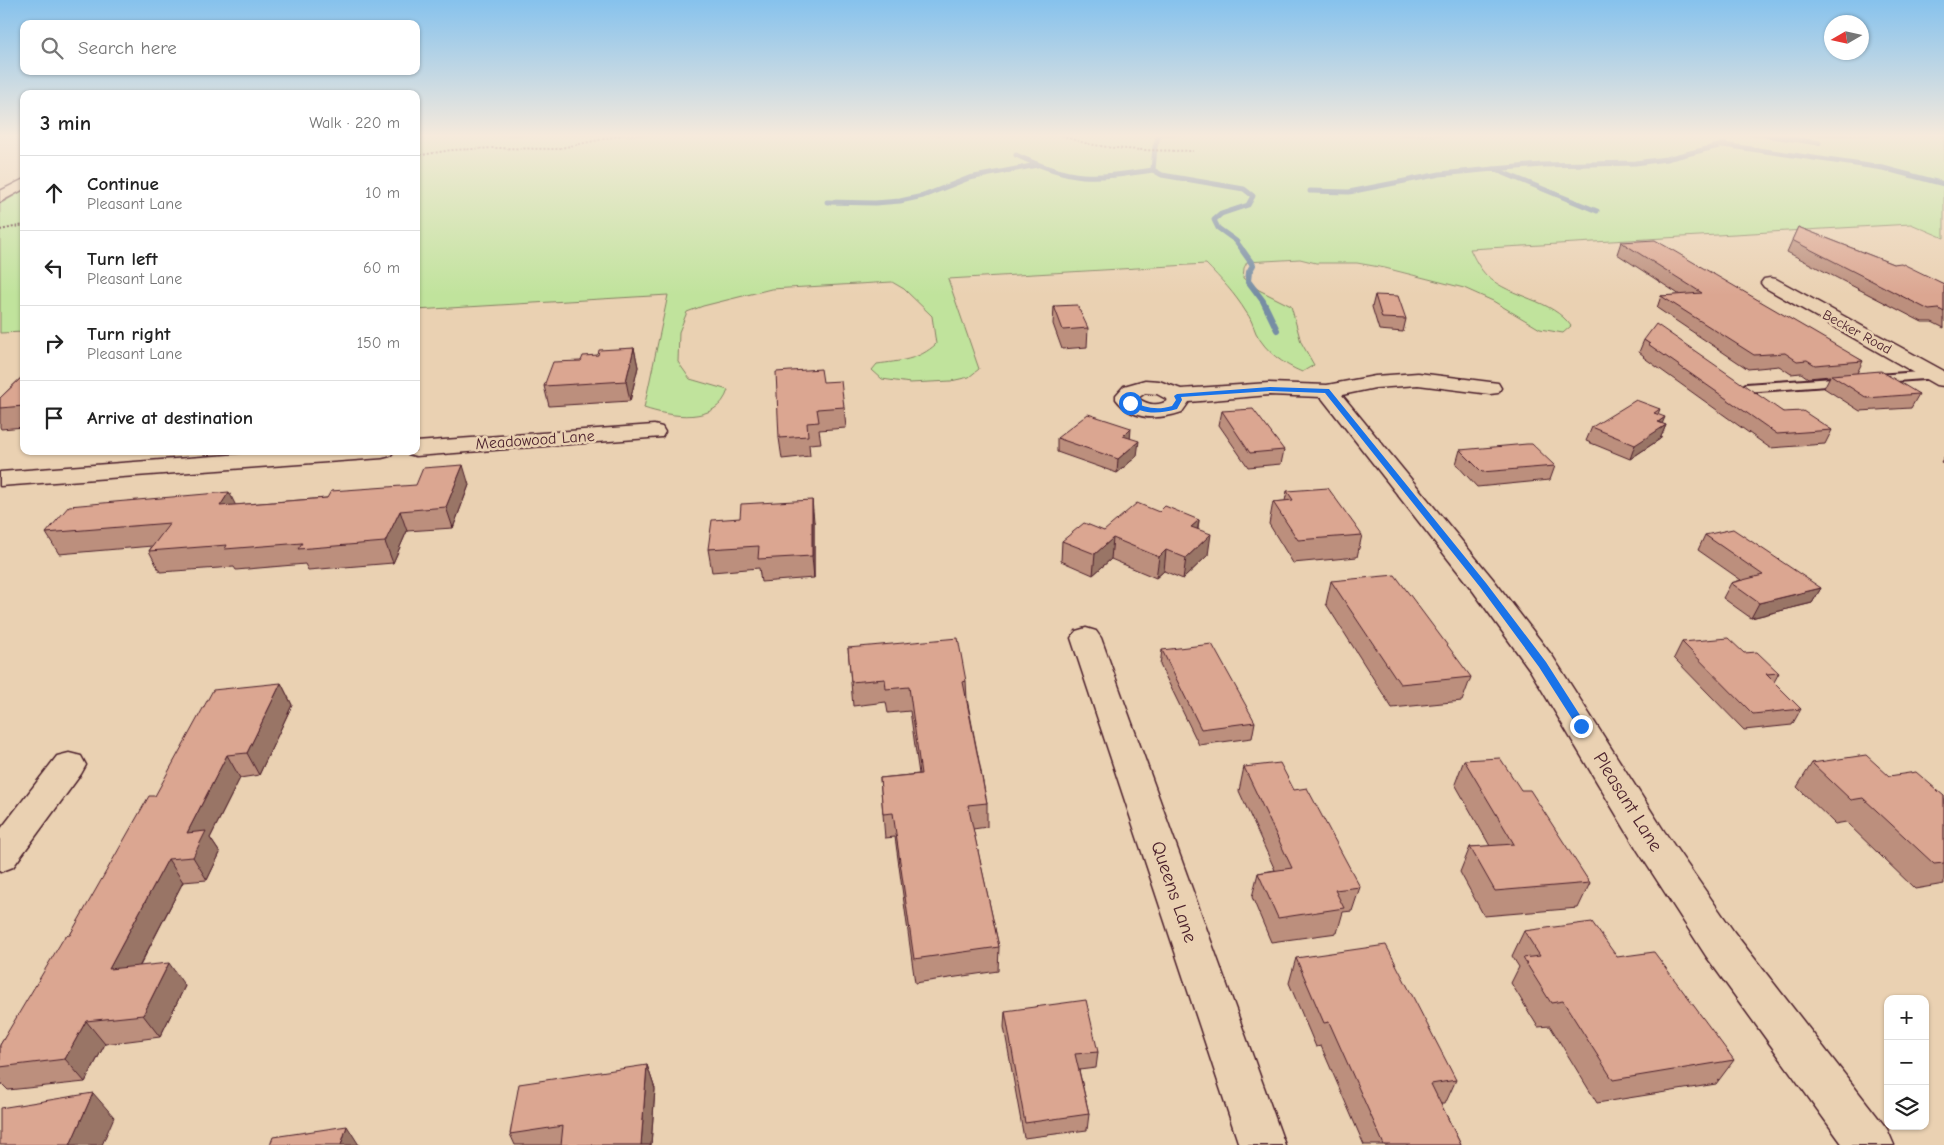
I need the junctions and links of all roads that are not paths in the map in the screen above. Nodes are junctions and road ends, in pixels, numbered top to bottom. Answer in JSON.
{"nodes":[{"id":1,"x":15,"y":188,"type":"edge"},
{"id":2,"x":0,"y":197,"type":"edge"},
{"id":3,"x":1770,"y":283,"type":"dead end"},
{"id":4,"x":1939,"y":378,"type":"edge"},
{"id":5,"x":1490,"y":388,"type":"dead end"},
{"id":6,"x":1746,"y":388,"type":"edge"},
{"id":7,"x":1327,"y":391,"type":"junction"},
{"id":8,"x":1177,"y":396,"type":"dead end"},
{"id":9,"x":654,"y":432,"type":"dead end"},
{"id":10,"x":420,"y":449,"type":"edge"},
{"id":11,"x":327,"y":455,"type":"edge"},
{"id":12,"x":0,"y":479,"type":"edge"},
{"id":13,"x":1086,"y":638,"type":"dead end"},
{"id":14,"x":69,"y":765,"type":"dead end"},
{"id":15,"x":0,"y":857,"type":"edge"},
{"id":16,"x":1262,"y":1145,"type":"edge"},
{"id":17,"x":1871,"y":1145,"type":"edge"}],
"edges":[{"from":1,"to":2,"type":"street"},
{"from":3,"to":4,"type":"street","name":"Becker Road"},
{"from":4,"to":6,"type":"lane"},
{"from":5,"to":7,"type":"street"},
{"from":7,"to":8,"type":"street"},
{"from":7,"to":17,"type":"street","name":"Pleasant Lane"},
{"from":9,"to":10,"type":"street","name":"Meadowood Lane"},
{"from":11,"to":12,"type":"street"},
{"from":13,"to":16,"type":"street","name":"Queens Lane"},
{"from":14,"to":15,"type":"street"}]}
